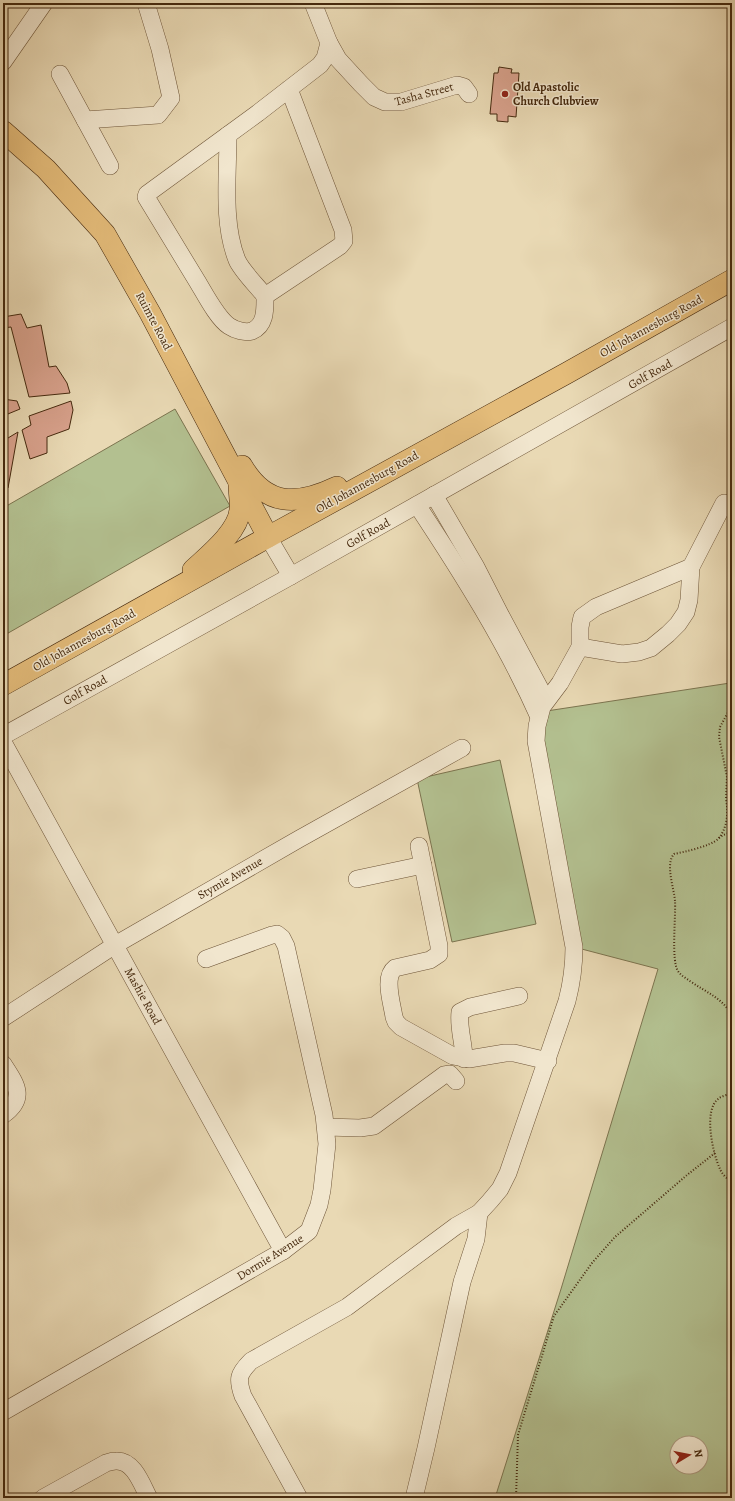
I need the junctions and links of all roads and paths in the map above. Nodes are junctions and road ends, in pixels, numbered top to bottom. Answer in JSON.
{"nodes":[{"id":1,"x":44,"y":3,"type":"edge"},
{"id":2,"x":146,"y":3,"type":"edge"},
{"id":3,"x":313,"y":3,"type":"edge"},
{"id":4,"x":326,"y":37,"type":"junction"},
{"id":5,"x":3,"y":62,"type":"edge"},
{"id":6,"x":60,"y":74,"type":"dead end"},
{"id":7,"x":289,"y":89,"type":"junction"},
{"id":8,"x":468,"y":94,"type":"dead end"},
{"id":9,"x":85,"y":120,"type":"junction"},
{"id":10,"x":3,"y":131,"type":"edge"},
{"id":11,"x":228,"y":135,"type":"junction"},
{"id":12,"x":110,"y":166,"type":"dead end"},
{"id":13,"x":732,"y":280,"type":"edge"},
{"id":14,"x":265,"y":296,"type":"junction"},
{"id":15,"x":732,"y":327,"type":"edge"},
{"id":16,"x":166,"y":343,"type":"junction"},
{"id":17,"x":416,"y":456,"type":"junction"},
{"id":18,"x":238,"y":481,"type":"junction"},
{"id":19,"x":434,"y":495,"type":"junction"},
{"id":20,"x":724,"y":503,"type":"dead end"},
{"id":21,"x":417,"y":505,"type":"junction"},
{"id":22,"x":268,"y":537,"type":"junction"},
{"id":23,"x":691,"y":567,"type":"junction"},
{"id":24,"x":291,"y":576,"type":"junction"},
{"id":25,"x":173,"y":590,"type":"junction"},
{"id":26,"x":580,"y":648,"type":"junction"},
{"id":27,"x":3,"y":685,"type":"edge"},
{"id":28,"x":546,"y":700,"type":"junction"},
{"id":29,"x":732,"y":705,"type":"edge"},
{"id":30,"x":538,"y":717,"type":"junction"},
{"id":31,"x":3,"y":736,"type":"edge"},
{"id":32,"x":3,"y":742,"type":"edge"},
{"id":33,"x":462,"y":748,"type":"dead end"},
{"id":34,"x":727,"y":806,"type":"junction"},
{"id":35,"x":732,"y":816,"type":"edge"},
{"id":36,"x":732,"y":832,"type":"edge"},
{"id":37,"x":718,"y":839,"type":"junction"},
{"id":38,"x":419,"y":846,"type":"dead end"},
{"id":39,"x":423,"y":865,"type":"junction"},
{"id":40,"x":358,"y":879,"type":"dead end"},
{"id":41,"x":115,"y":945,"type":"junction"},
{"id":42,"x":206,"y":959,"type":"dead end"},
{"id":43,"x":519,"y":996,"type":"dead end"},
{"id":44,"x":732,"y":1016,"type":"edge"},
{"id":45,"x":3,"y":1018,"type":"edge"},
{"id":46,"x":464,"y":1059,"type":"junction"},
{"id":47,"x":548,"y":1061,"type":"junction"},
{"id":48,"x":3,"y":1064,"type":"edge"},
{"id":49,"x":456,"y":1081,"type":"dead end"},
{"id":50,"x":732,"y":1093,"type":"edge"},
{"id":51,"x":3,"y":1115,"type":"edge"},
{"id":52,"x":326,"y":1126,"type":"junction"},
{"id":53,"x":715,"y":1154,"type":"junction"},
{"id":54,"x":732,"y":1182,"type":"edge"},
{"id":55,"x":479,"y":1213,"type":"junction"},
{"id":56,"x":456,"y":1226,"type":"junction"},
{"id":57,"x":476,"y":1238,"type":"junction"},
{"id":58,"x":283,"y":1250,"type":"junction"},
{"id":59,"x":3,"y":1412,"type":"edge"},
{"id":60,"x":43,"y":1498,"type":"edge"},
{"id":61,"x":149,"y":1498,"type":"edge"},
{"id":62,"x":299,"y":1498,"type":"edge"},
{"id":63,"x":414,"y":1498,"type":"edge"},
{"id":64,"x":516,"y":1498,"type":"edge"}],
"edges":[{"from":1,"to":5,"type":"street"},
{"from":2,"to":9,"type":"street"},
{"from":3,"to":4,"type":"street","name":"Tasha Street"},
{"from":4,"to":7,"type":"street"},
{"from":4,"to":8,"type":"street","name":"Tasha Street"},
{"from":6,"to":9,"type":"street"},
{"from":7,"to":11,"type":"street"},
{"from":7,"to":14,"type":"street"},
{"from":9,"to":12,"type":"street"},
{"from":10,"to":16,"type":"main road","name":"Ruimte Road"},
{"from":11,"to":14,"type":"street"},
{"from":11,"to":14,"type":"street"},
{"from":13,"to":17,"type":"main road","name":"Old Johannesburg Road"},
{"from":15,"to":19,"type":"street","name":"Golf Road"},
{"from":16,"to":17,"type":"main road"},
{"from":16,"to":18,"type":"main road","name":"Ruimte Road"},
{"from":17,"to":22,"type":"main road","name":"Old Johannesburg Road"},
{"from":18,"to":22,"type":"main road","name":"Ruimte Road"},
{"from":18,"to":25,"type":"main road"},
{"from":19,"to":21,"type":"street","name":"Golf Road"},
{"from":19,"to":28,"type":"street"},
{"from":20,"to":23,"type":"street"},
{"from":21,"to":24,"type":"street","name":"Golf Road"},
{"from":21,"to":30,"type":"street"},
{"from":22,"to":24,"type":"street"},
{"from":22,"to":25,"type":"main road","name":"Old Johannesburg Road"},
{"from":23,"to":26,"type":"street"},
{"from":23,"to":26,"type":"street"},
{"from":24,"to":31,"type":"street","name":"Golf Road"},
{"from":25,"to":27,"type":"main road","name":"Old Johannesburg Road"},
{"from":26,"to":28,"type":"street"},
{"from":28,"to":30,"type":"street"},
{"from":29,"to":34,"type":"path"},
{"from":30,"to":47,"type":"street"},
{"from":32,"to":41,"type":"street","name":"Mashie Road"},
{"from":33,"to":41,"type":"street","name":"Stymie Avenue"},
{"from":34,"to":35,"type":"path"},
{"from":34,"to":37,"type":"path"},
{"from":36,"to":37,"type":"path"},
{"from":37,"to":44,"type":"path"},
{"from":38,"to":39,"type":"street"},
{"from":39,"to":40,"type":"street"},
{"from":39,"to":46,"type":"street"},
{"from":41,"to":45,"type":"street","name":"Stymie Avenue"},
{"from":41,"to":58,"type":"street","name":"Mashie Road"},
{"from":42,"to":52,"type":"street","name":"Dormie Avenue"},
{"from":43,"to":46,"type":"street"},
{"from":46,"to":47,"type":"street"},
{"from":47,"to":55,"type":"street"},
{"from":48,"to":51,"type":"street"},
{"from":49,"to":52,"type":"street"},
{"from":50,"to":53,"type":"path"},
{"from":52,"to":58,"type":"street","name":"Dormie Avenue"},
{"from":53,"to":54,"type":"path"},
{"from":53,"to":64,"type":"path"},
{"from":55,"to":56,"type":"street"},
{"from":55,"to":57,"type":"street"},
{"from":56,"to":57,"type":"street"},
{"from":56,"to":62,"type":"street"},
{"from":57,"to":63,"type":"street"},
{"from":58,"to":59,"type":"street","name":"Dormie Avenue"},
{"from":60,"to":61,"type":"street"}]}
